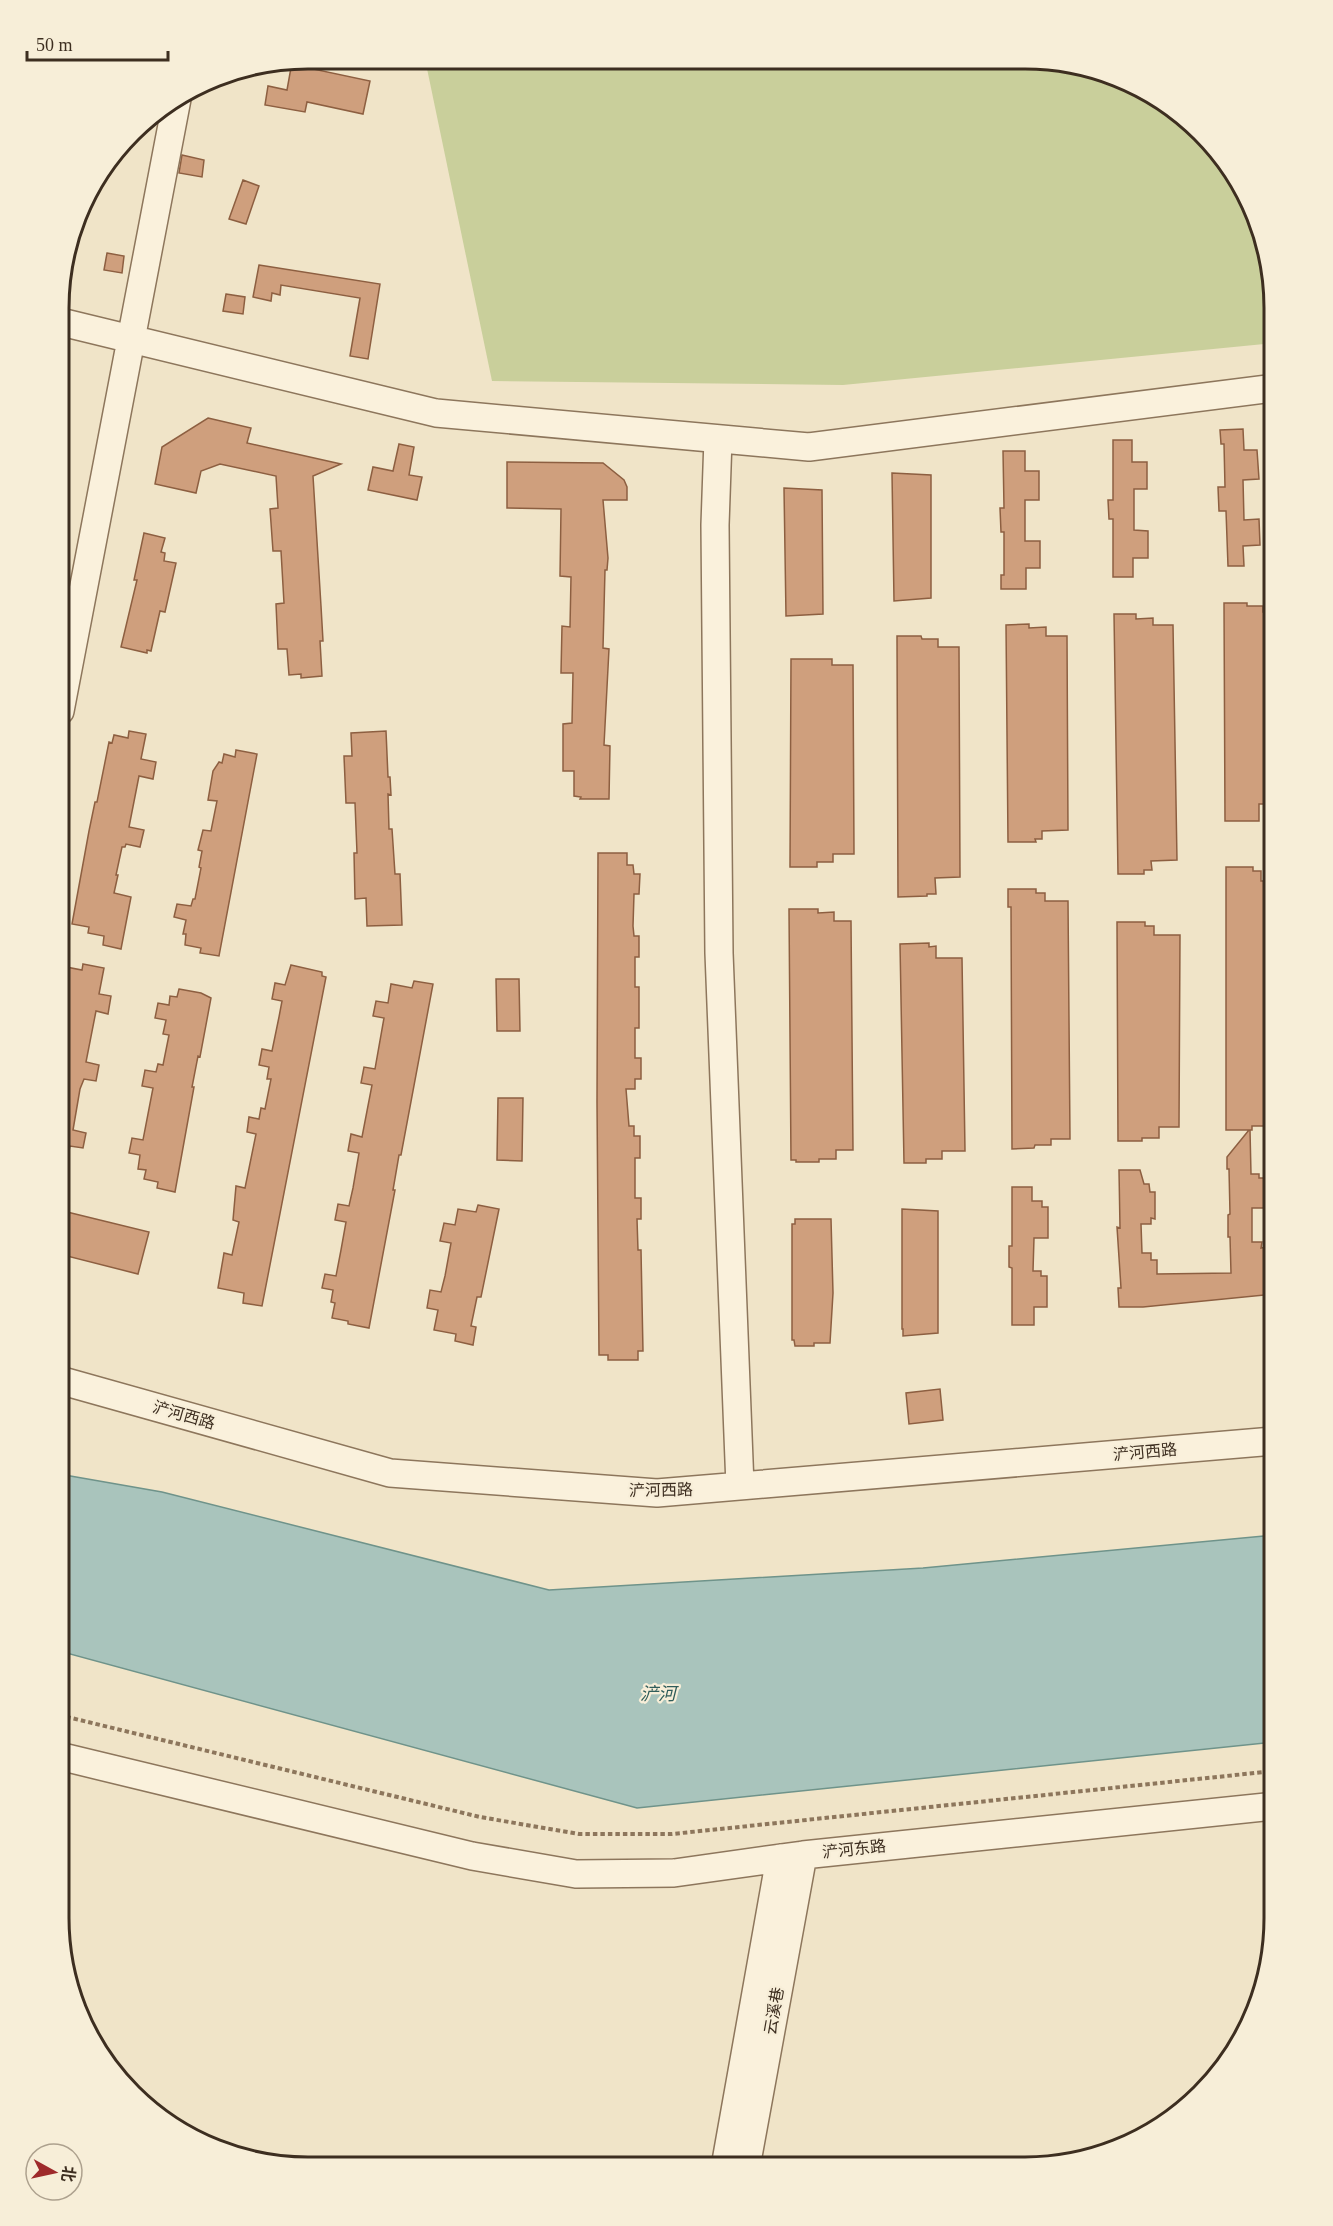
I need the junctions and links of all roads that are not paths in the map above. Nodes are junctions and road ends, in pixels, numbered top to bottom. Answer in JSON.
{"nodes":[{"id":1,"x":175,"y":109,"type":"edge"},
{"id":2,"x":69,"y":324,"type":"edge"},
{"id":3,"x":132,"y":338,"type":"junction"},
{"id":4,"x":1264,"y":389,"type":"edge"},
{"id":5,"x":718,"y":439,"type":"junction"},
{"id":6,"x":69,"y":664,"type":"edge"},
{"id":7,"x":69,"y":1383,"type":"edge"},
{"id":8,"x":1264,"y":1442,"type":"edge"},
{"id":9,"x":741,"y":1486,"type":"junction"},
{"id":10,"x":69,"y":1758,"type":"edge"},
{"id":11,"x":1264,"y":1790,"type":"edge"},
{"id":12,"x":1264,"y":1807,"type":"edge"},
{"id":13,"x":791,"y":1856,"type":"junction"},
{"id":14,"x":727,"y":2157,"type":"edge"},
{"id":15,"x":747,"y":2157,"type":"edge"}],
"edges":[{"from":1,"to":3,"type":"street"},
{"from":2,"to":3,"type":"street"},
{"from":3,"to":5,"type":"street"},
{"from":3,"to":6,"type":"street"},
{"from":4,"to":5,"type":"street"},
{"from":5,"to":9,"type":"street"},
{"from":7,"to":9,"type":"street","name":"浐河西路"},
{"from":8,"to":9,"type":"street","name":"浐河西路"},
{"from":10,"to":13,"type":"street"},
{"from":11,"to":13,"type":"street","name":"浐河东路"},
{"from":12,"to":13,"type":"street","name":"浐河东路"},
{"from":13,"to":14,"type":"street","name":"云溪巷"},
{"from":13,"to":15,"type":"street","name":"云溪巷"}]}
